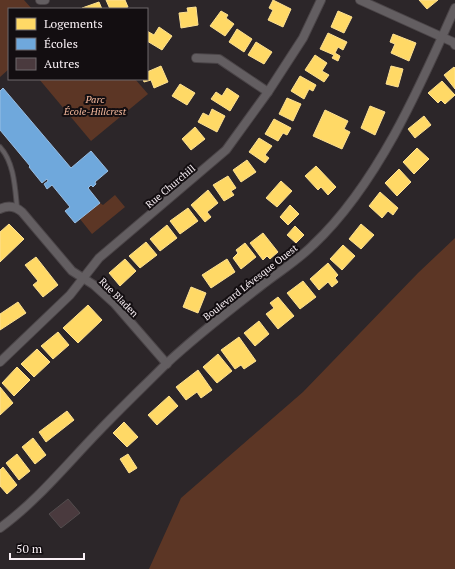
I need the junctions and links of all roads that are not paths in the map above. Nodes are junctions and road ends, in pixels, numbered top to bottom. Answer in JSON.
{"nodes":[{"id":1,"x":40,"y":0,"type":"edge"},
{"id":2,"x":45,"y":0,"type":"edge"},
{"id":3,"x":321,"y":0,"type":"edge"},
{"id":4,"x":360,"y":0,"type":"edge"},
{"id":5,"x":455,"y":8,"type":"edge"},
{"id":6,"x":442,"y":38,"type":"junction"},
{"id":7,"x":455,"y":45,"type":"edge"},
{"id":8,"x":196,"y":58,"type":"dead end"},
{"id":9,"x":268,"y":92,"type":"junction"},
{"id":10,"x":0,"y":147,"type":"edge"},
{"id":11,"x":17,"y":207,"type":"junction"},
{"id":12,"x":0,"y":209,"type":"edge"},
{"id":13,"x":83,"y":278,"type":"junction"},
{"id":14,"x":0,"y":362,"type":"edge"},
{"id":15,"x":167,"y":364,"type":"junction"},
{"id":16,"x":0,"y":528,"type":"edge"}],
"edges":[{"from":1,"to":2,"type":"street"},
{"from":3,"to":9,"type":"street","name":"Rue Churchill"},
{"from":4,"to":6,"type":"street"},
{"from":5,"to":6,"type":"street","name":"Boulevard Lévesque Ouest"},
{"from":6,"to":7,"type":"street"},
{"from":6,"to":15,"type":"street","name":"Boulevard Lévesque Ouest"},
{"from":8,"to":9,"type":"street"},
{"from":9,"to":13,"type":"street","name":"Rue Churchill"},
{"from":10,"to":11,"type":"lane"},
{"from":11,"to":12,"type":"street"},
{"from":11,"to":13,"type":"street","name":"Rue Bladen"},
{"from":13,"to":14,"type":"street","name":"Rue Churchill"},
{"from":13,"to":15,"type":"street","name":"Rue Bladen"},
{"from":15,"to":16,"type":"street","name":"Boulevard Lévesque Ouest"}]}
